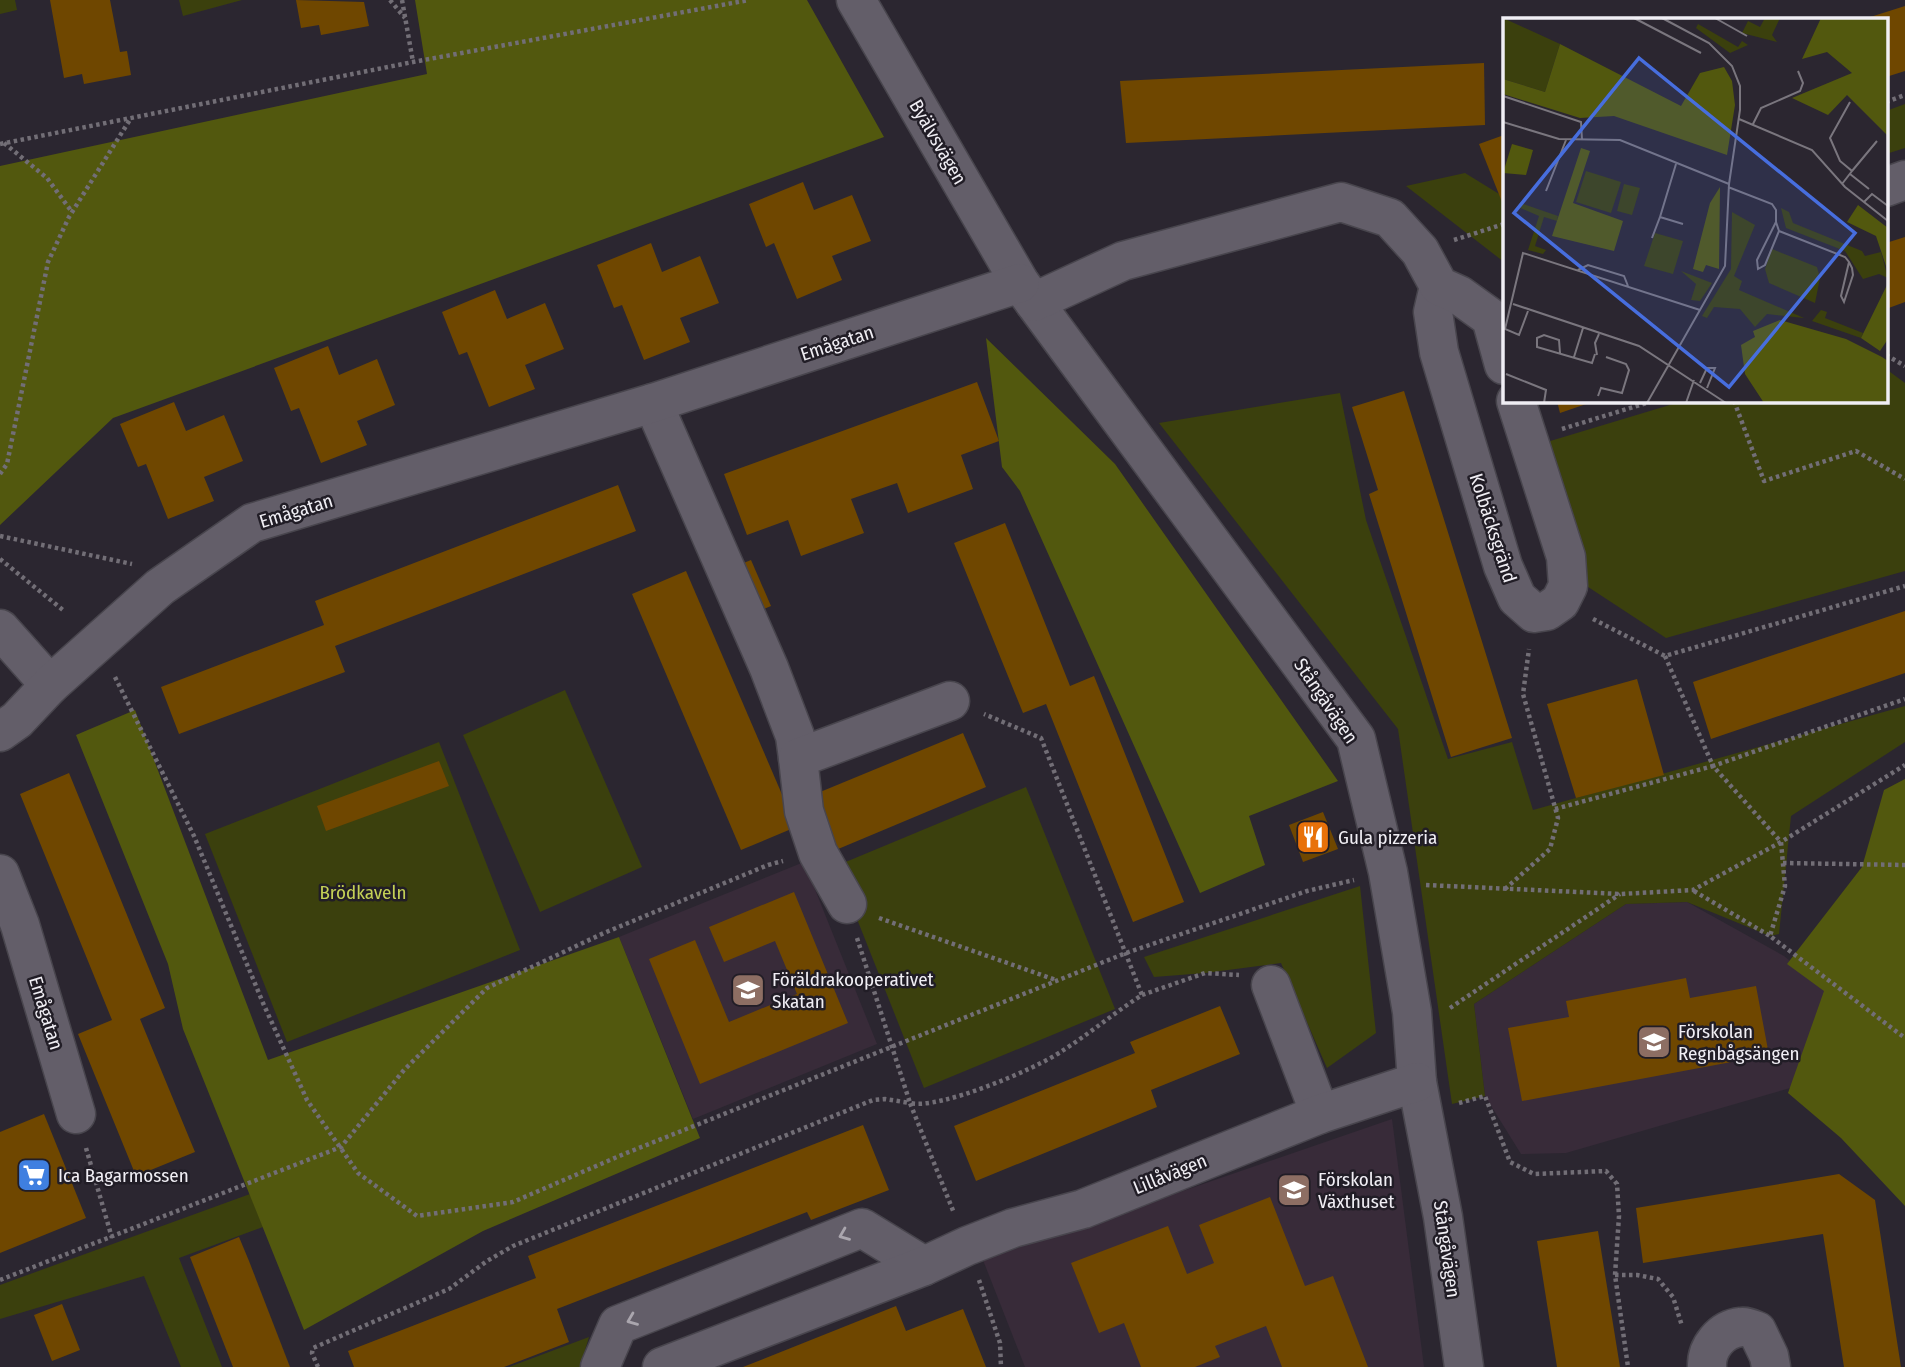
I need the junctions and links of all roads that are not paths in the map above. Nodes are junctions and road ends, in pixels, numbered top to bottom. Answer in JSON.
{"nodes":[{"id":1,"x":856,"y":0,"type":"edge"},
{"id":2,"x":1905,"y":180,"type":"edge"},
{"id":3,"x":1888,"y":186,"type":"edge"},
{"id":4,"x":1440,"y":286,"type":"junction"},
{"id":5,"x":1027,"y":293,"type":"junction"},
{"id":6,"x":1498,"y":316,"type":"edge"},
{"id":7,"x":1503,"y":357,"type":"edge"},
{"id":8,"x":1516,"y":402,"type":"edge"},
{"id":9,"x":653,"y":403,"type":"junction"},
{"id":10,"x":0,"y":629,"type":"edge"},
{"id":11,"x":50,"y":685,"type":"junction"},
{"id":12,"x":950,"y":701,"type":"road end"},
{"id":13,"x":0,"y":732,"type":"edge"},
{"id":14,"x":798,"y":758,"type":"junction"},
{"id":15,"x":0,"y":874,"type":"edge"},
{"id":16,"x":847,"y":904,"type":"road end"},
{"id":17,"x":1271,"y":985,"type":"road end"},
{"id":18,"x":1417,"y":1082,"type":"junction"},
{"id":19,"x":76,"y":1114,"type":"road end"},
{"id":20,"x":1320,"y":1114,"type":"junction"},
{"id":21,"x":924,"y":1266,"type":"junction"},
{"id":22,"x":674,"y":1365,"type":"edge"},
{"id":23,"x":600,"y":1367,"type":"edge"},
{"id":24,"x":1464,"y":1367,"type":"edge"},
{"id":25,"x":1706,"y":1367,"type":"edge"},
{"id":26,"x":1771,"y":1367,"type":"edge"}],
"edges":[{"from":1,"to":5,"type":"street","name":"Byälvsvägen"},
{"from":2,"to":3,"type":"street"},
{"from":4,"to":5,"type":"street"},
{"from":4,"to":6,"type":"street"},
{"from":4,"to":8,"type":"street","name":"Kolbäcksgränd"},
{"from":5,"to":9,"type":"street","name":"Emågatan"},
{"from":5,"to":18,"type":"street","name":"Stångåvägen"},
{"from":6,"to":7,"type":"street"},
{"from":9,"to":11,"type":"street","name":"Emågatan"},
{"from":9,"to":14,"type":"street"},
{"from":10,"to":11,"type":"street"},
{"from":11,"to":13,"type":"street","name":"Emågatan"},
{"from":12,"to":14,"type":"street"},
{"from":14,"to":16,"type":"street"},
{"from":15,"to":19,"type":"street","name":"Emågatan"},
{"from":17,"to":20,"type":"street"},
{"from":18,"to":20,"type":"street","name":"Lillåvägen"},
{"from":18,"to":24,"type":"street","name":"Stångåvägen"},
{"from":20,"to":21,"type":"street","name":"Lillåvägen"},
{"from":21,"to":22,"type":"street","name":"Lillåvägen"},
{"from":21,"to":23,"type":"street","one_way":true},
{"from":25,"to":26,"type":"street"}]}
